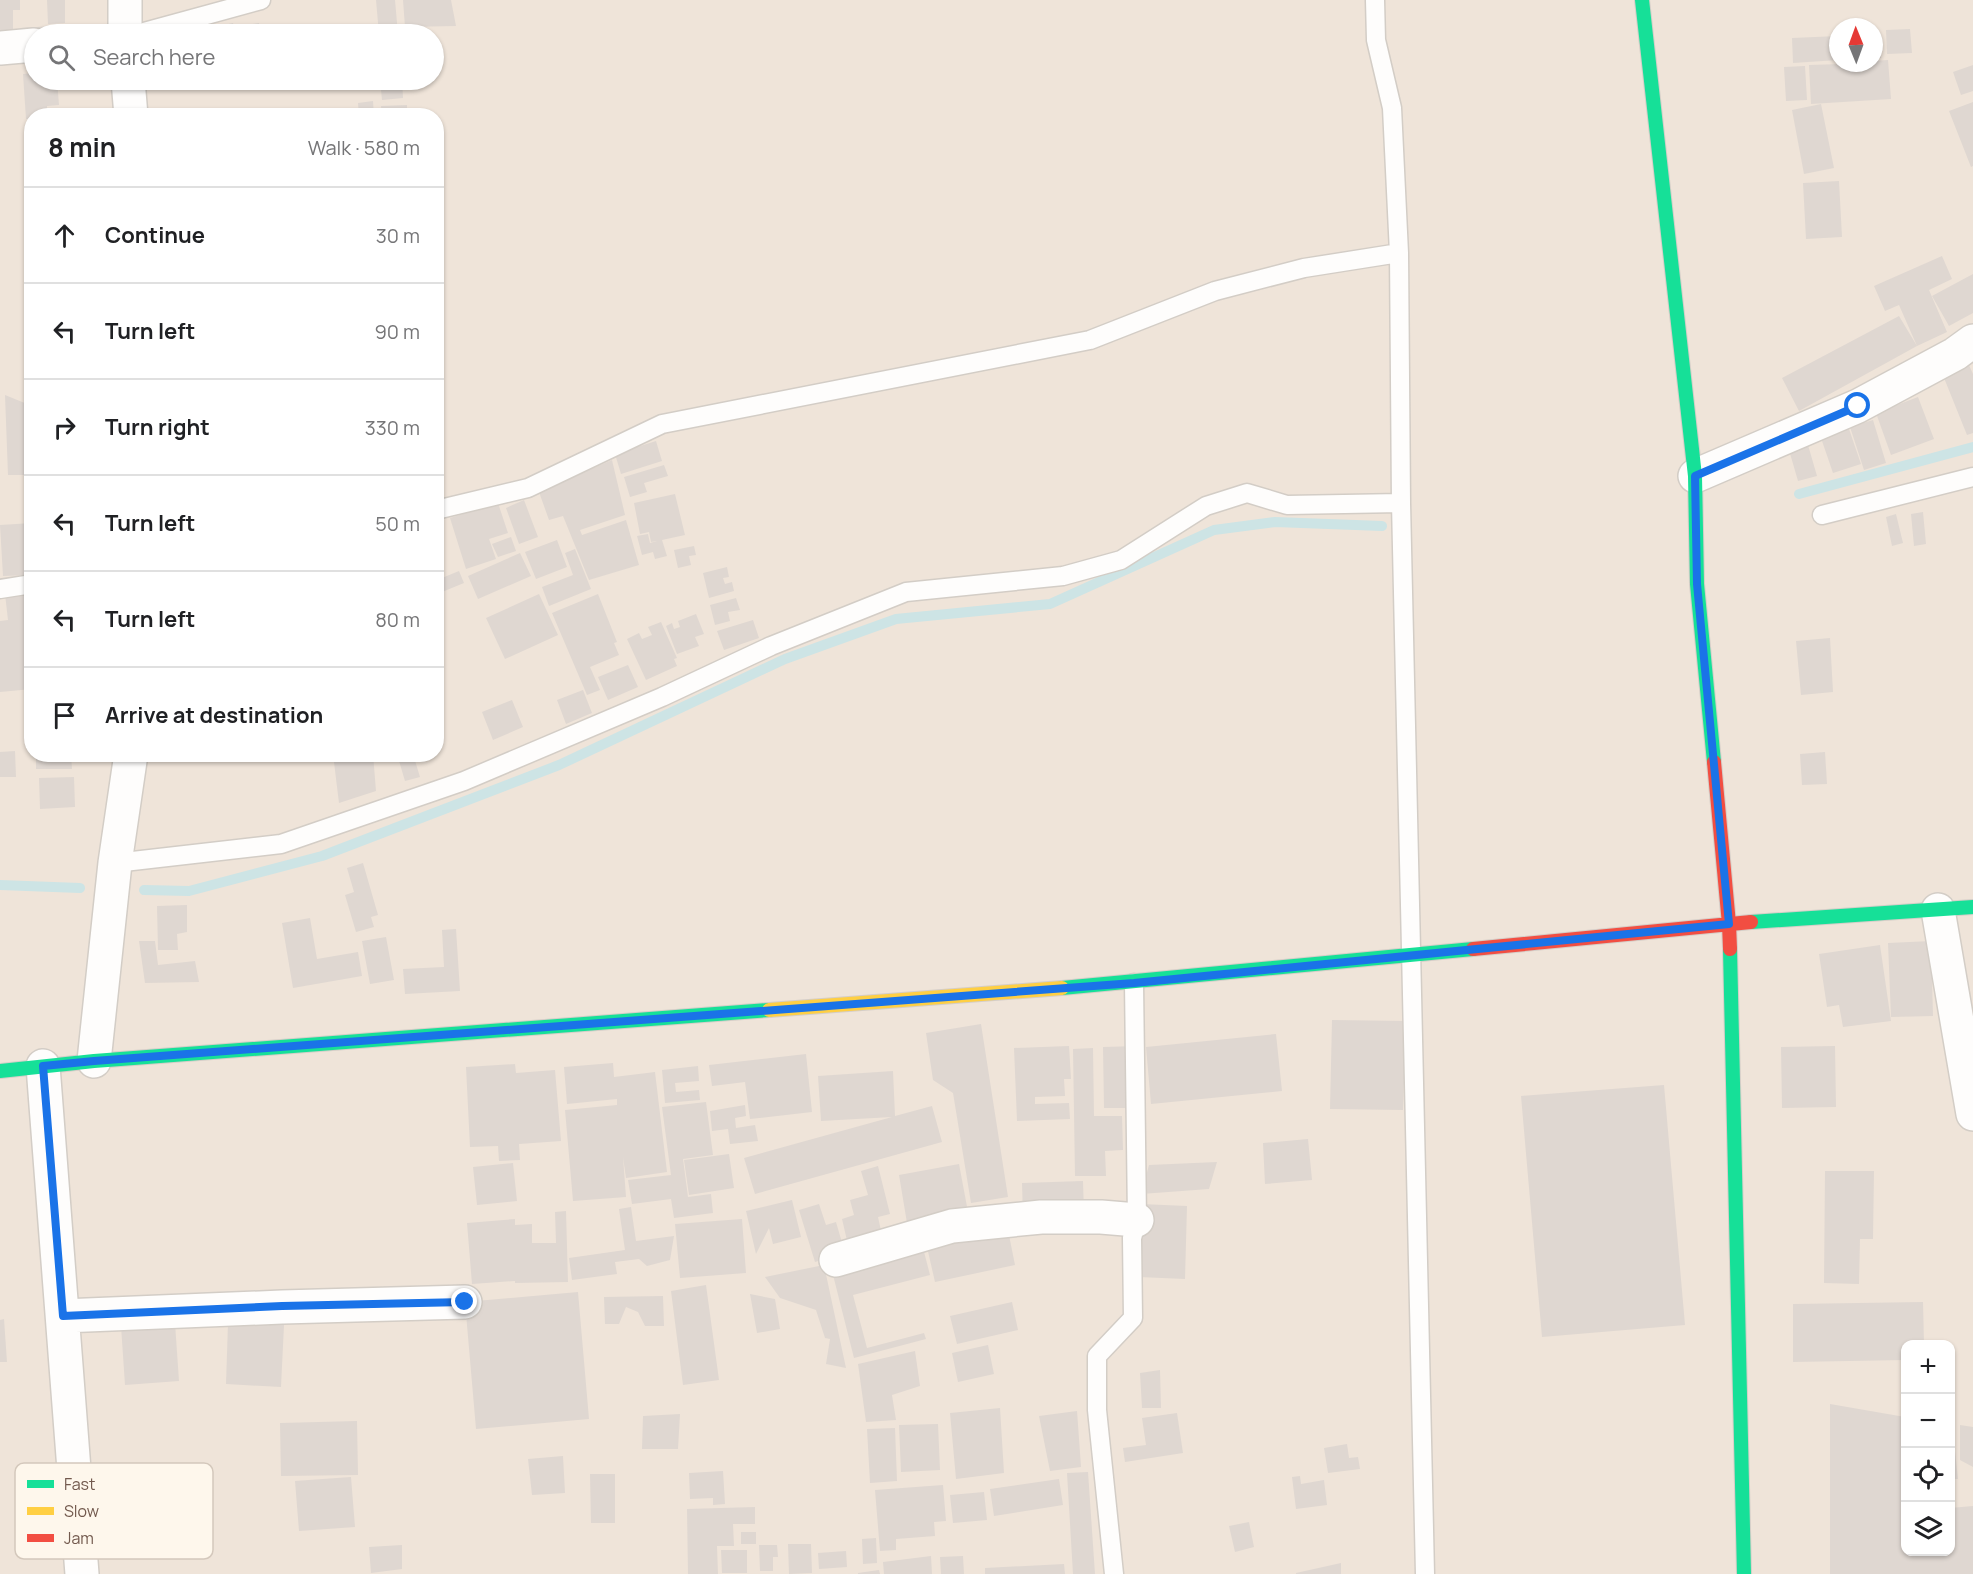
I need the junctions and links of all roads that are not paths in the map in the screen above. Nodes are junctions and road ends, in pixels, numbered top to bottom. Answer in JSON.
{"nodes":[{"id":1,"x":125,"y":0,"type":"edge"},
{"id":2,"x":261,"y":0,"type":"edge"},
{"id":3,"x":1375,"y":0,"type":"edge"},
{"id":4,"x":1642,"y":0,"type":"edge"},
{"id":5,"x":125,"y":24,"type":"edge"},
{"id":6,"x":173,"y":24,"type":"edge"},
{"id":7,"x":24,"y":46,"type":"edge"},
{"id":8,"x":0,"y":48,"type":"edge"},
{"id":9,"x":129,"y":90,"type":"edge"},
{"id":10,"x":130,"y":108,"type":"edge"},
{"id":11,"x":1399,"y":253,"type":"junction"},
{"id":12,"x":1973,"y":341,"type":"edge"},
{"id":13,"x":1695,"y":476,"type":"junction"},
{"id":14,"x":1973,"y":477,"type":"edge"},
{"id":15,"x":1401,"y":503,"type":"junction"},
{"id":16,"x":444,"y":508,"type":"edge"},
{"id":17,"x":1822,"y":515,"type":"dead end"},
{"id":18,"x":24,"y":585,"type":"edge"},
{"id":19,"x":0,"y":589,"type":"edge"},
{"id":20,"x":130,"y":762,"type":"edge"},
{"id":21,"x":115,"y":863,"type":"junction"},
{"id":22,"x":1973,"y":907,"type":"edge"},
{"id":23,"x":1938,"y":910,"type":"junction"},
{"id":24,"x":1729,"y":924,"type":"junction"},
{"id":25,"x":1412,"y":956,"type":"junction"},
{"id":26,"x":1134,"y":983,"type":"junction"},
{"id":27,"x":94,"y":1061,"type":"junction"},
{"id":28,"x":43,"y":1066,"type":"junction"},
{"id":29,"x":0,"y":1071,"type":"edge"},
{"id":30,"x":1973,"y":1113,"type":"edge"},
{"id":31,"x":1137,"y":1220,"type":"junction"},
{"id":32,"x":836,"y":1260,"type":"dead end"},
{"id":33,"x":465,"y":1302,"type":"dead end"},
{"id":34,"x":63,"y":1316,"type":"junction"},
{"id":35,"x":74,"y":1463,"type":"edge"},
{"id":36,"x":81,"y":1559,"type":"edge"},
{"id":37,"x":82,"y":1574,"type":"edge"},
{"id":38,"x":1114,"y":1574,"type":"edge"},
{"id":39,"x":1425,"y":1574,"type":"edge"},
{"id":40,"x":1744,"y":1574,"type":"edge"}],
"edges":[{"from":1,"to":5,"type":"street"},
{"from":2,"to":6,"type":"lane"},
{"from":3,"to":11,"type":"lane"},
{"from":4,"to":13,"type":"main road"},
{"from":7,"to":8,"type":"street"},
{"from":9,"to":10,"type":"street"},
{"from":11,"to":15,"type":"lane"},
{"from":11,"to":16,"type":"lane"},
{"from":12,"to":13,"type":"street"},
{"from":13,"to":24,"type":"main road"},
{"from":14,"to":17,"type":"lane"},
{"from":15,"to":21,"type":"lane"},
{"from":15,"to":25,"type":"lane"},
{"from":18,"to":19,"type":"lane"},
{"from":20,"to":21,"type":"street"},
{"from":21,"to":27,"type":"street"},
{"from":22,"to":23,"type":"main road"},
{"from":23,"to":24,"type":"main road"},
{"from":23,"to":30,"type":"street"},
{"from":24,"to":25,"type":"main road"},
{"from":24,"to":40,"type":"main road"},
{"from":25,"to":26,"type":"main road"},
{"from":25,"to":39,"type":"lane"},
{"from":26,"to":27,"type":"main road"},
{"from":26,"to":31,"type":"lane"},
{"from":27,"to":28,"type":"main road"},
{"from":28,"to":29,"type":"main road"},
{"from":28,"to":34,"type":"street"},
{"from":31,"to":32,"type":"street"},
{"from":31,"to":38,"type":"lane"},
{"from":33,"to":34,"type":"street"},
{"from":34,"to":35,"type":"street"},
{"from":36,"to":37,"type":"street"}]}
